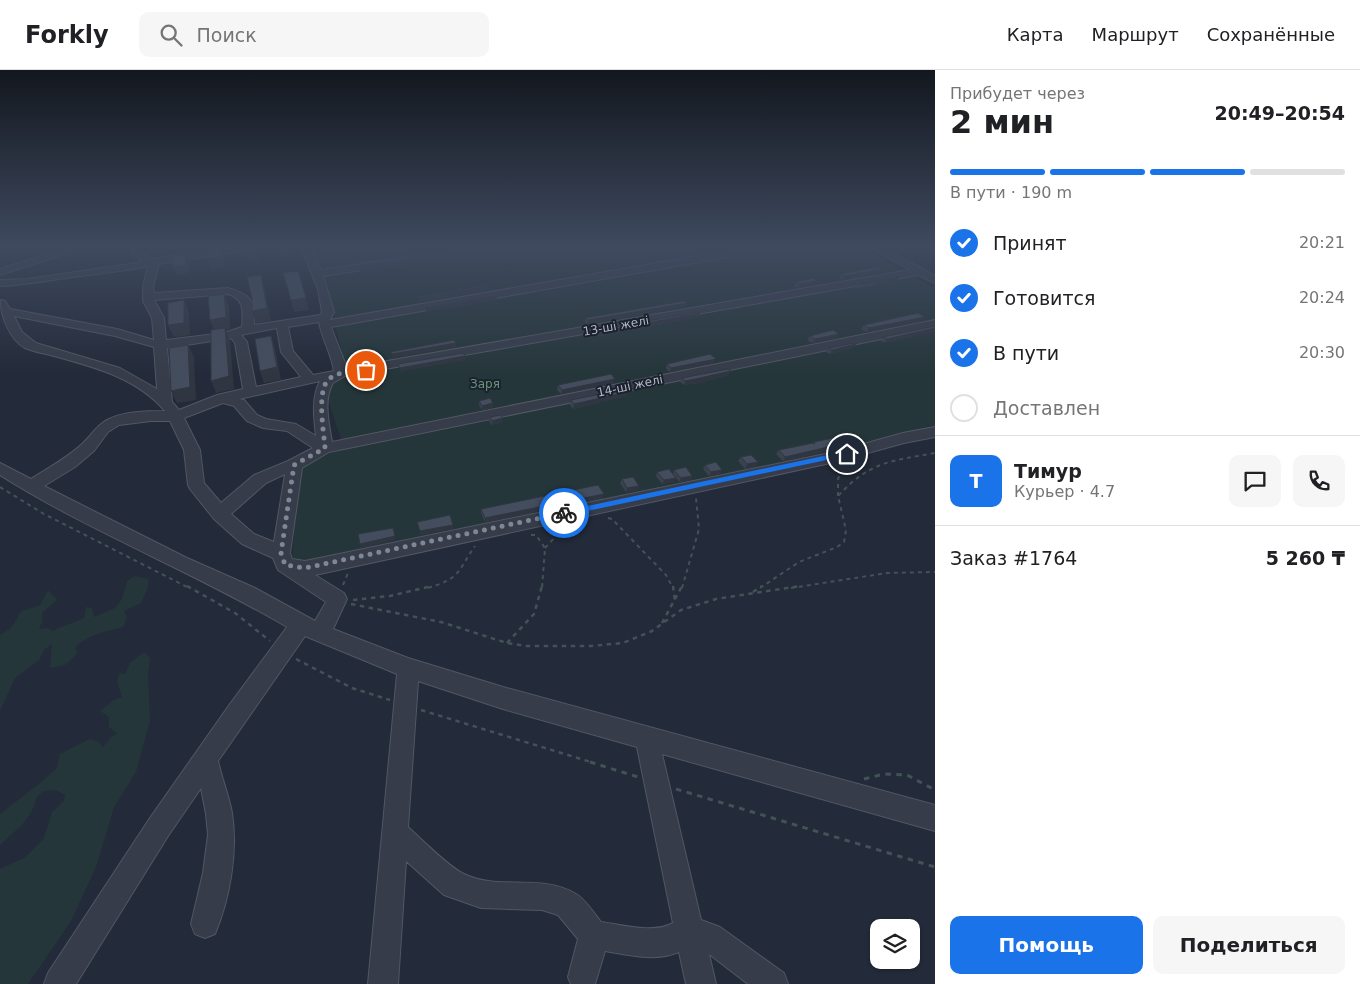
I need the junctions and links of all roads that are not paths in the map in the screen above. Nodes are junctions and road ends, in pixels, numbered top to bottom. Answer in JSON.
{"nodes":[{"id":1,"x":148,"y":290,"type":"edge"},
{"id":2,"x":322,"y":290,"type":"edge"},
{"id":3,"x":513,"y":290,"type":"edge"},
{"id":4,"x":818,"y":290,"type":"edge"},
{"id":5,"x":149,"y":297,"type":"junction"},
{"id":6,"x":3,"y":306,"type":"edge"},
{"id":7,"x":325,"y":321,"type":"junction"},
{"id":8,"x":282,"y":324,"type":"junction"},
{"id":9,"x":935,"y":324,"type":"edge"},
{"id":10,"x":248,"y":329,"type":"junction"},
{"id":11,"x":234,"y":334,"type":"junction"},
{"id":12,"x":156,"y":344,"type":"junction"},
{"id":13,"x":341,"y":373,"type":"junction"},
{"id":14,"x":310,"y":379,"type":"junction"},
{"id":15,"x":250,"y":392,"type":"junction"},
{"id":16,"x":222,"y":398,"type":"junction"},
{"id":17,"x":165,"y":403,"type":"junction"},
{"id":18,"x":176,"y":416,"type":"junction"},
{"id":19,"x":935,"y":432,"type":"edge"},
{"id":20,"x":325,"y":448,"type":"junction"},
{"id":21,"x":294,"y":465,"type":"junction"},
{"id":22,"x":0,"y":468,"type":"edge"},
{"id":23,"x":31,"y":487,"type":"junction"},
{"id":24,"x":220,"y":514,"type":"junction"},
{"id":25,"x":283,"y":559,"type":"junction"},
{"id":26,"x":310,"y":629,"type":"junction"},
{"id":27,"x":408,"y":668,"type":"junction"},
{"id":28,"x":647,"y":738,"type":"junction"},
{"id":29,"x":206,"y":759,"type":"junction"},
{"id":30,"x":935,"y":818,"type":"edge"},
{"id":31,"x":395,"y":833,"type":"junction"},
{"id":32,"x":205,"y":924,"type":"dead end"},
{"id":33,"x":689,"y":930,"type":"junction"},
{"id":34,"x":594,"y":935,"type":"junction"},
{"id":35,"x":583,"y":977,"type":"dead end"},
{"id":36,"x":59,"y":984,"type":"edge"},
{"id":37,"x":383,"y":984,"type":"edge"},
{"id":38,"x":701,"y":984,"type":"edge"},
{"id":39,"x":774,"y":984,"type":"edge"}],
"edges":[{"from":1,"to":5,"type":"street"},
{"from":2,"to":7,"type":"street"},
{"from":3,"to":7,"type":"street"},
{"from":4,"to":13,"type":"street","name":"13-ші желі"},
{"from":5,"to":10,"type":"street"},
{"from":5,"to":12,"type":"street"},
{"from":6,"to":12,"type":"street"},
{"from":6,"to":17,"type":"street"},
{"from":7,"to":8,"type":"street"},
{"from":7,"to":13,"type":"street"},
{"from":8,"to":10,"type":"street"},
{"from":8,"to":14,"type":"street"},
{"from":9,"to":20,"type":"street","name":"14-ші желі"},
{"from":10,"to":11,"type":"street"},
{"from":11,"to":12,"type":"street"},
{"from":11,"to":15,"type":"street"},
{"from":12,"to":17,"type":"street"},
{"from":13,"to":14,"type":"street","name":"13-ші желі"},
{"from":13,"to":20,"type":"street"},
{"from":14,"to":15,"type":"street","name":"13-ші желі"},
{"from":15,"to":16,"type":"street","name":"13-ші желі"},
{"from":16,"to":18,"type":"street","name":"13-ші желі"},
{"from":16,"to":20,"type":"street"},
{"from":17,"to":18,"type":"street"},
{"from":18,"to":23,"type":"street"},
{"from":18,"to":24,"type":"street"},
{"from":19,"to":25,"type":"street"},
{"from":20,"to":21,"type":"street","name":"14-ші желі"},
{"from":21,"to":24,"type":"street","name":"14-ші желі"},
{"from":21,"to":25,"type":"street"},
{"from":22,"to":23,"type":"street"},
{"from":23,"to":26,"type":"street"},
{"from":24,"to":25,"type":"street"},
{"from":25,"to":26,"type":"street"},
{"from":26,"to":27,"type":"street"},
{"from":26,"to":29,"type":"street"},
{"from":27,"to":28,"type":"street"},
{"from":27,"to":31,"type":"street"},
{"from":28,"to":30,"type":"street"},
{"from":28,"to":33,"type":"street"},
{"from":29,"to":32,"type":"street"},
{"from":29,"to":36,"type":"street"},
{"from":31,"to":34,"type":"street"},
{"from":31,"to":37,"type":"street"},
{"from":33,"to":34,"type":"street"},
{"from":33,"to":38,"type":"street"},
{"from":33,"to":39,"type":"street"},
{"from":34,"to":35,"type":"street"}]}
